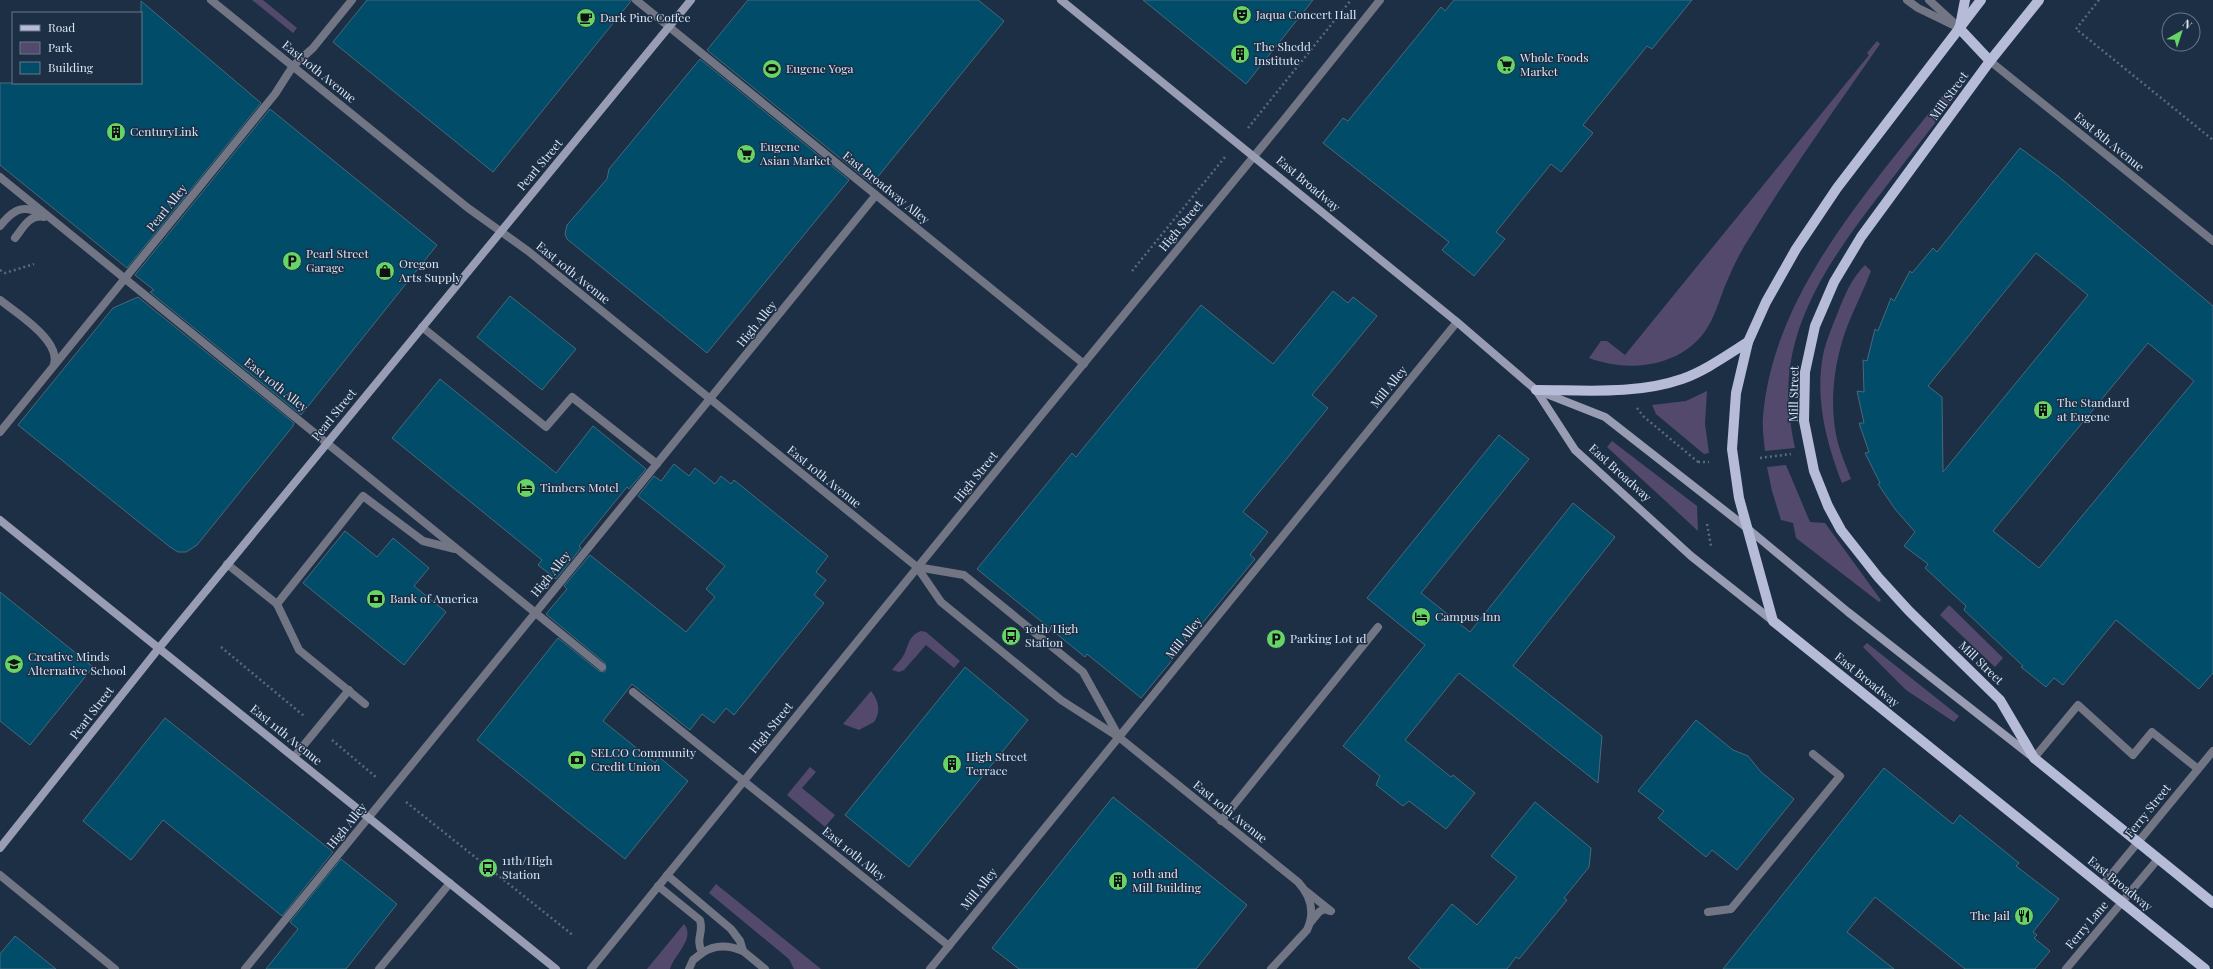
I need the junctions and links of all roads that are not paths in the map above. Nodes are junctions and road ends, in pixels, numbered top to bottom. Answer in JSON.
{"nodes":[{"id":1,"x":211,"y":0,"type":"edge"},
{"id":2,"x":352,"y":0,"type":"edge"},
{"id":3,"x":636,"y":0,"type":"edge"},
{"id":4,"x":691,"y":0,"type":"edge"},
{"id":5,"x":1061,"y":0,"type":"edge"},
{"id":6,"x":1380,"y":0,"type":"edge"},
{"id":7,"x":1907,"y":0,"type":"edge"},
{"id":8,"x":1929,"y":0,"type":"edge"},
{"id":9,"x":1965,"y":0,"type":"edge"},
{"id":10,"x":1980,"y":0,"type":"edge"},
{"id":11,"x":2039,"y":0,"type":"edge"},
{"id":12,"x":669,"y":27,"type":"junction"},
{"id":13,"x":1959,"y":28,"type":"junction"},
{"id":14,"x":1990,"y":61,"type":"junction"},
{"id":15,"x":293,"y":66,"type":"junction"},
{"id":16,"x":1254,"y":156,"type":"junction"},
{"id":17,"x":0,"y":177,"type":"edge"},
{"id":18,"x":876,"y":195,"type":"junction"},
{"id":19,"x":58,"y":224,"type":"junction"},
{"id":20,"x":0,"y":226,"type":"edge"},
{"id":21,"x":501,"y":232,"type":"junction"},
{"id":22,"x":15,"y":238,"type":"dead end"},
{"id":23,"x":2213,"y":241,"type":"edge"},
{"id":24,"x":125,"y":278,"type":"junction"},
{"id":25,"x":0,"y":300,"type":"edge"},
{"id":26,"x":1457,"y":322,"type":"junction"},
{"id":27,"x":422,"y":327,"type":"junction"},
{"id":28,"x":1748,"y":342,"type":"junction"},
{"id":29,"x":1084,"y":364,"type":"junction"},
{"id":30,"x":53,"y":367,"type":"junction"},
{"id":31,"x":1536,"y":390,"type":"junction"},
{"id":32,"x":710,"y":400,"type":"junction"},
{"id":33,"x":0,"y":432,"type":"edge"},
{"id":34,"x":328,"y":442,"type":"junction"},
{"id":35,"x":657,"y":464,"type":"junction"},
{"id":36,"x":0,"y":520,"type":"edge"},
{"id":37,"x":1747,"y":528,"type":"junction"},
{"id":38,"x":458,"y":549,"type":"junction"},
{"id":39,"x":228,"y":564,"type":"junction"},
{"id":40,"x":917,"y":568,"type":"junction"},
{"id":41,"x":277,"y":604,"type":"junction"},
{"id":42,"x":535,"y":613,"type":"junction"},
{"id":43,"x":1773,"y":621,"type":"junction"},
{"id":44,"x":1378,"y":627,"type":"dead end"},
{"id":45,"x":159,"y":648,"type":"junction"},
{"id":46,"x":602,"y":667,"type":"dead end"},
{"id":47,"x":349,"y":690,"type":"junction"},
{"id":48,"x":633,"y":692,"type":"dead end"},
{"id":49,"x":365,"y":704,"type":"dead end"},
{"id":50,"x":1120,"y":738,"type":"junction"},
{"id":51,"x":2213,"y":751,"type":"edge"},
{"id":52,"x":1813,"y":754,"type":"dead end"},
{"id":53,"x":294,"y":757,"type":"junction"},
{"id":54,"x":2034,"y":758,"type":"junction"},
{"id":55,"x":2198,"y":769,"type":"junction"},
{"id":56,"x":744,"y":781,"type":"junction"},
{"id":57,"x":369,"y":818,"type":"junction"},
{"id":58,"x":1221,"y":821,"type":"junction"},
{"id":59,"x":2137,"y":843,"type":"junction"},
{"id":60,"x":0,"y":848,"type":"edge"},
{"id":61,"x":2158,"y":859,"type":"junction"},
{"id":62,"x":0,"y":874,"type":"edge"},
{"id":63,"x":667,"y":875,"type":"junction"},
{"id":64,"x":450,"y":883,"type":"junction"},
{"id":65,"x":658,"y":886,"type":"junction"},
{"id":66,"x":2102,"y":886,"type":"junction"},
{"id":67,"x":1306,"y":891,"type":"junction"},
{"id":68,"x":2122,"y":902,"type":"junction"},
{"id":69,"x":2213,"y":903,"type":"edge"},
{"id":70,"x":1708,"y":912,"type":"dead end"},
{"id":71,"x":1310,"y":923,"type":"junction"},
{"id":72,"x":948,"y":946,"type":"junction"},
{"id":73,"x":743,"y":951,"type":"junction"},
{"id":74,"x":702,"y":953,"type":"junction"},
{"id":75,"x":114,"y":969,"type":"edge"},
{"id":76,"x":246,"y":969,"type":"edge"},
{"id":77,"x":379,"y":969,"type":"edge"},
{"id":78,"x":556,"y":969,"type":"edge"},
{"id":79,"x":591,"y":969,"type":"edge"},
{"id":80,"x":689,"y":969,"type":"edge"},
{"id":81,"x":765,"y":969,"type":"edge"},
{"id":82,"x":930,"y":969,"type":"edge"},
{"id":83,"x":1271,"y":969,"type":"edge"},
{"id":84,"x":2066,"y":969,"type":"edge"},
{"id":85,"x":2205,"y":969,"type":"edge"}],
"edges":[{"from":1,"to":15,"type":"street","name":"East 10th Avenue"},
{"from":2,"to":15,"type":"street","name":"Pearl Alley"},
{"from":3,"to":12,"type":"street","name":"East Broadway Alley"},
{"from":4,"to":12,"type":"main road","name":"Pearl Street"},
{"from":5,"to":16,"type":"main road","name":"East Broadway"},
{"from":6,"to":16,"type":"street","name":"High Street"},
{"from":7,"to":13,"type":"street"},
{"from":8,"to":13,"type":"street"},
{"from":9,"to":13,"type":"main road"},
{"from":10,"to":13,"type":"main road"},
{"from":11,"to":14,"type":"main road","name":"Mill Street"},
{"from":12,"to":18,"type":"street","name":"East Broadway Alley"},
{"from":12,"to":21,"type":"main road","name":"Pearl Street"},
{"from":13,"to":14,"type":"main road"},
{"from":13,"to":28,"type":"main road"},
{"from":14,"to":23,"type":"street","name":"East 8th Avenue"},
{"from":14,"to":54,"type":"main road","name":"Mill Street"},
{"from":15,"to":21,"type":"street","name":"East 10th Avenue"},
{"from":15,"to":24,"type":"street","name":"Pearl Alley"},
{"from":16,"to":26,"type":"main road","name":"East Broadway"},
{"from":16,"to":29,"type":"street","name":"High Street"},
{"from":17,"to":19,"type":"street","name":"East 10th Alley"},
{"from":18,"to":29,"type":"street","name":"East Broadway Alley"},
{"from":18,"to":32,"type":"street","name":"High Alley"},
{"from":19,"to":20,"type":"street"},
{"from":19,"to":22,"type":"street"},
{"from":19,"to":24,"type":"street","name":"East 10th Alley"},
{"from":21,"to":27,"type":"main road","name":"Pearl Street"},
{"from":21,"to":32,"type":"street","name":"East 10th Avenue"},
{"from":24,"to":30,"type":"street","name":"Pearl Alley"},
{"from":24,"to":34,"type":"street","name":"East 10th Alley"},
{"from":25,"to":30,"type":"street"},
{"from":26,"to":31,"type":"main road","name":"East Broadway"},
{"from":26,"to":50,"type":"street","name":"Mill Alley"},
{"from":27,"to":34,"type":"main road","name":"Pearl Street"},
{"from":27,"to":35,"type":"street"},
{"from":28,"to":31,"type":"main road"},
{"from":28,"to":37,"type":"main road"},
{"from":29,"to":40,"type":"street","name":"High Street"},
{"from":30,"to":33,"type":"street","name":"Pearl Alley"},
{"from":31,"to":37,"type":"main road","name":"East Broadway"},
{"from":31,"to":43,"type":"main road","name":"East Broadway"},
{"from":32,"to":35,"type":"street","name":"High Alley"},
{"from":32,"to":40,"type":"street","name":"East 10th Avenue"},
{"from":34,"to":38,"type":"street","name":"East 10th Alley"},
{"from":34,"to":39,"type":"main road","name":"Pearl Street"},
{"from":35,"to":42,"type":"street","name":"High Alley"},
{"from":36,"to":45,"type":"main road","name":"East 11th Avenue"},
{"from":37,"to":43,"type":"main road"},
{"from":37,"to":54,"type":"main road","name":"East Broadway"},
{"from":38,"to":41,"type":"street"},
{"from":38,"to":42,"type":"street","name":"East 10th Alley"},
{"from":39,"to":41,"type":"street"},
{"from":39,"to":45,"type":"main road","name":"Pearl Street"},
{"from":40,"to":50,"type":"street","name":"East 10th Avenue"},
{"from":40,"to":50,"type":"street","name":"East 10th Avenue"},
{"from":40,"to":56,"type":"street","name":"High Street"},
{"from":41,"to":47,"type":"street"},
{"from":42,"to":46,"type":"street","name":"East 10th Alley"},
{"from":42,"to":57,"type":"street","name":"High Alley"},
{"from":43,"to":66,"type":"main road","name":"East Broadway"},
{"from":44,"to":58,"type":"street"},
{"from":45,"to":53,"type":"main road","name":"East 11th Avenue"},
{"from":45,"to":60,"type":"main road","name":"Pearl Street"},
{"from":47,"to":49,"type":"street"},
{"from":47,"to":53,"type":"street"},
{"from":48,"to":56,"type":"street","name":"East 10th Alley"},
{"from":50,"to":58,"type":"street","name":"East 10th Avenue"},
{"from":50,"to":72,"type":"street","name":"Mill Alley"},
{"from":51,"to":55,"type":"street","name":"Ferry Street"},
{"from":52,"to":70,"type":"street"},
{"from":53,"to":57,"type":"main road","name":"East 11th Avenue"},
{"from":54,"to":55,"type":"street"},
{"from":54,"to":59,"type":"main road","name":"East Broadway"},
{"from":55,"to":59,"type":"street","name":"Ferry Street"},
{"from":56,"to":63,"type":"street","name":"High Street"},
{"from":56,"to":72,"type":"street","name":"East 10th Alley"},
{"from":57,"to":64,"type":"main road","name":"East 11th Avenue"},
{"from":57,"to":76,"type":"street","name":"High Alley"},
{"from":58,"to":67,"type":"street","name":"East 10th Avenue"},
{"from":59,"to":61,"type":"main road","name":"East Broadway"},
{"from":59,"to":66,"type":"street","name":"Ferry Street"},
{"from":61,"to":68,"type":"street","name":"Ferry Lane"},
{"from":61,"to":69,"type":"main road","name":"East Broadway"},
{"from":62,"to":75,"type":"street"},
{"from":63,"to":65,"type":"street","name":"High Street"},
{"from":63,"to":73,"type":"street"},
{"from":64,"to":77,"type":"street"},
{"from":64,"to":78,"type":"main road","name":"East 11th Avenue"},
{"from":65,"to":74,"type":"street"},
{"from":65,"to":79,"type":"street","name":"High Street"},
{"from":66,"to":68,"type":"main road","name":"East Broadway"},
{"from":67,"to":71,"type":"street"},
{"from":67,"to":71,"type":"street","name":"East 10th Avenue"},
{"from":68,"to":84,"type":"street","name":"Ferry Lane"},
{"from":68,"to":85,"type":"main road","name":"East Broadway"},
{"from":71,"to":83,"type":"street"},
{"from":72,"to":82,"type":"street","name":"Mill Alley"},
{"from":73,"to":74,"type":"street"},
{"from":73,"to":81,"type":"street"},
{"from":74,"to":80,"type":"street"}]}
